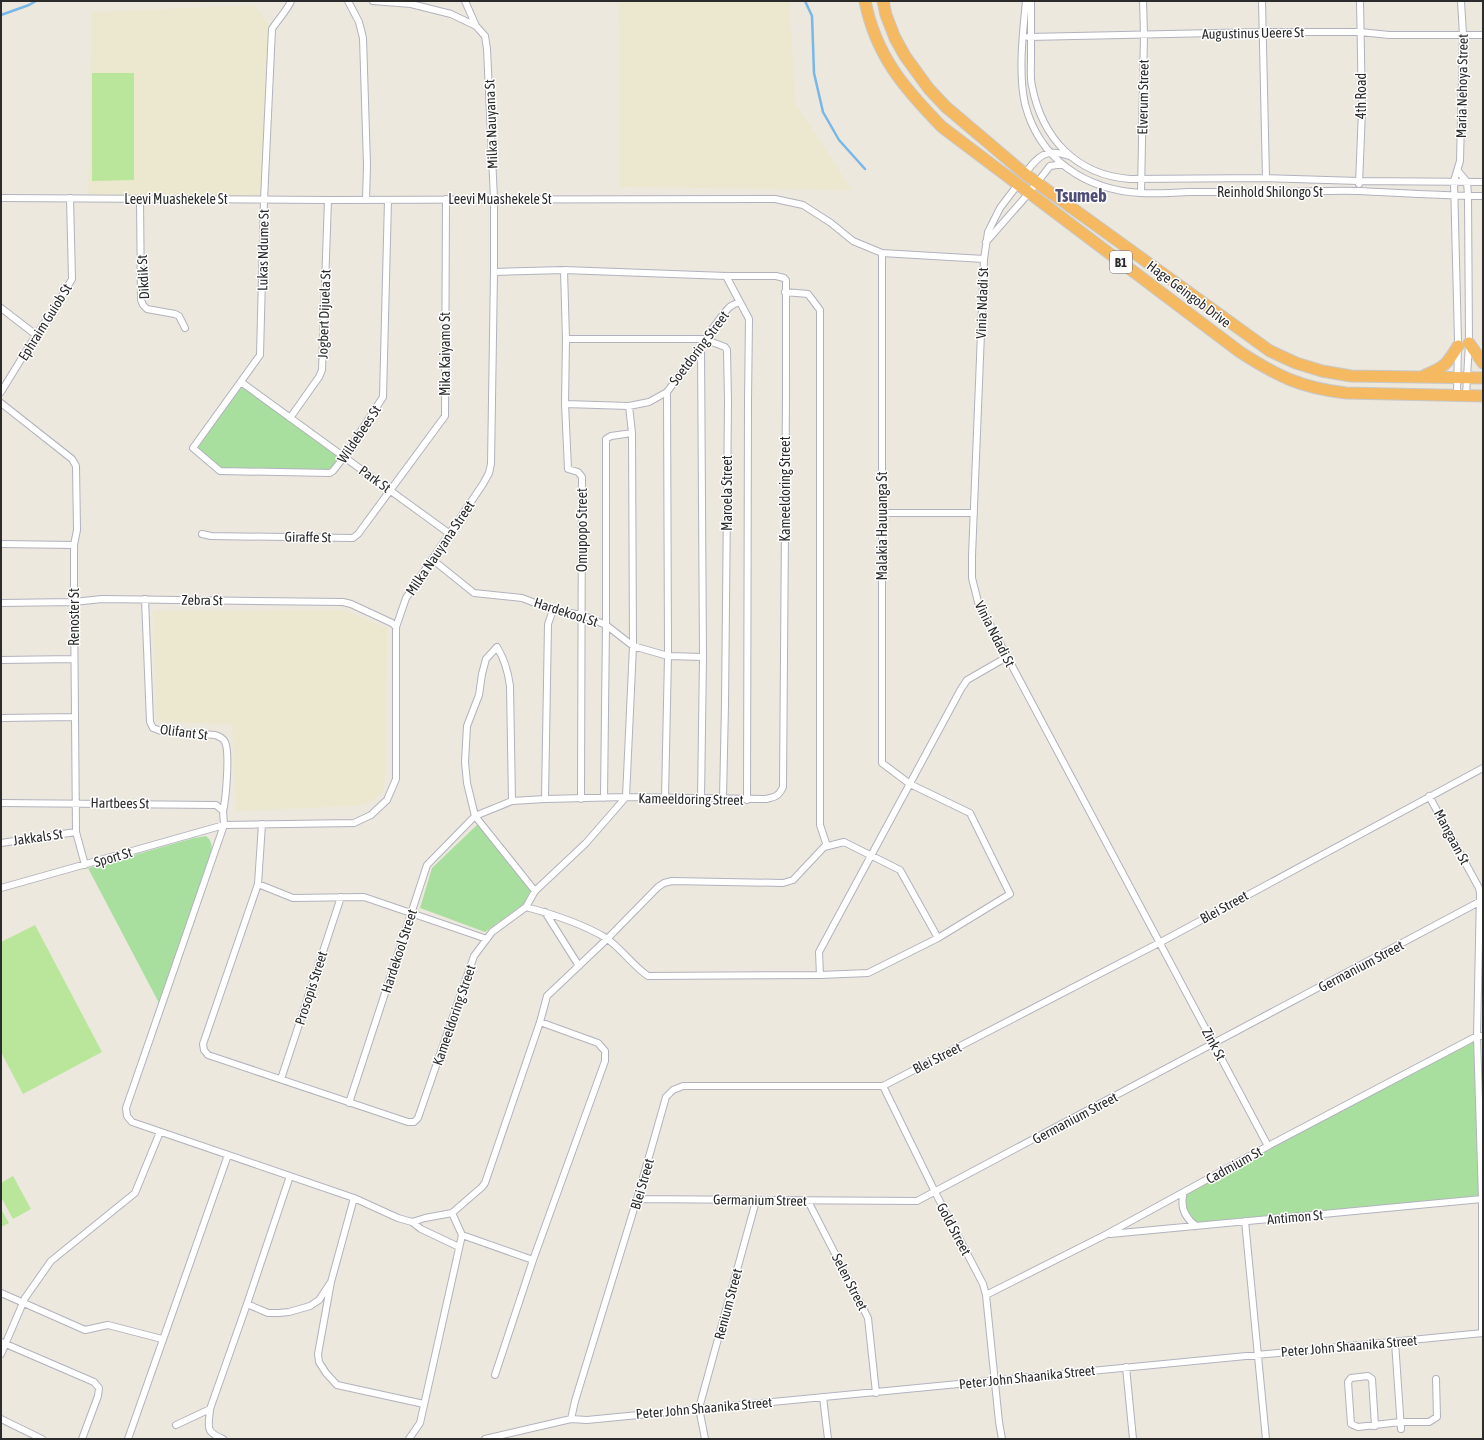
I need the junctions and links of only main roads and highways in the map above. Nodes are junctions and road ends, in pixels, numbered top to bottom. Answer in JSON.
{"nodes":[{"id":1,"x":865,"y":1,"type":"edge"},
{"id":2,"x":882,"y":1,"type":"edge"},
{"id":3,"x":1483,"y":363,"type":"edge"},
{"id":4,"x":1419,"y":377,"type":"junction"},
{"id":5,"x":1483,"y":378,"type":"edge"},
{"id":6,"x":1483,"y":396,"type":"edge"}],
"edges":[{"from":1,"to":6,"type":"highway","name":"Hage Geingob Drive","number":"B1"},
{"from":2,"to":4,"type":"highway","name":"Hage Geingob Drive","number":"B1"},
{"from":3,"to":4,"type":"highway"},
{"from":4,"to":5,"type":"highway","name":"Hage Geingob Drive","number":"B1"}]}
